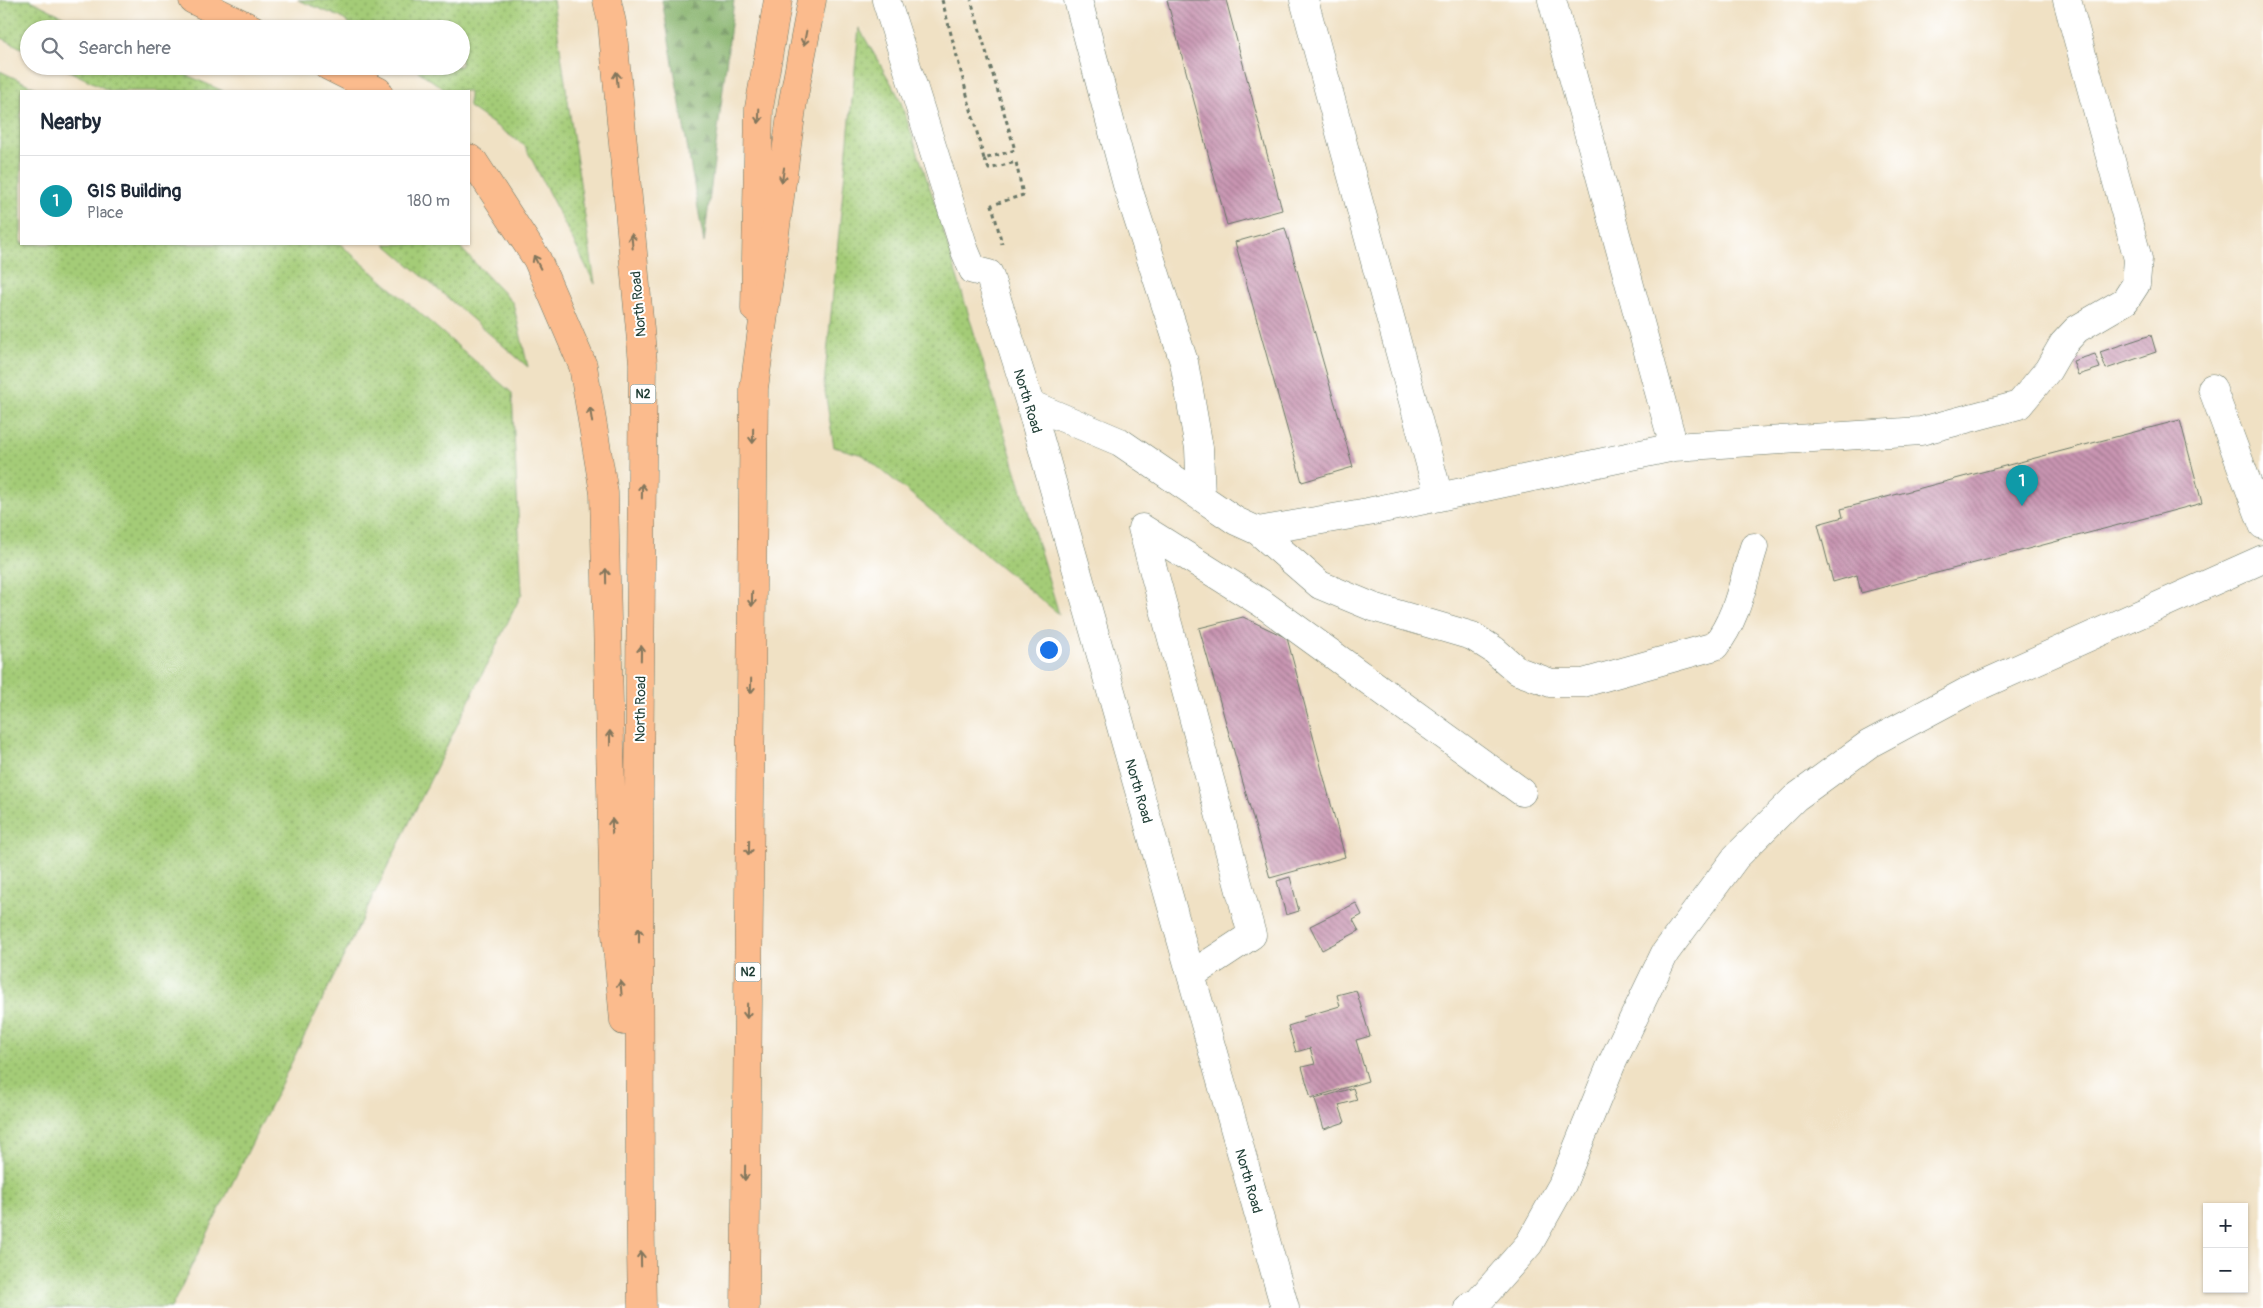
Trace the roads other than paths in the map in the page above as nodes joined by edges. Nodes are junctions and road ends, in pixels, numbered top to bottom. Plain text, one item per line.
1 (193, 0) edge
2 (607, 0) edge
3 (778, 0) edge
4 (812, 0) edge
5 (886, 0) edge
6 (905, 0) edge
7 (1078, 0) edge
8 (1304, 0) edge
9 (1552, 0) edge
10 (2067, 0) edge
11 (234, 20) edge
12 (909, 74) junction
13 (346, 75) edge
14 (376, 90) edge
15 (470, 159) edge
16 (754, 388) junction
17 (2212, 388) dead end
18 (1030, 404) junction
19 (1674, 447) junction
20 (1439, 497) junction
21 (1201, 498) junction
22 (2263, 525) edge
23 (1258, 531) junction
24 (1754, 547) dead end
25 (2263, 559) edge
26 (1522, 792) dead end
27 (1191, 975) junction
28 (640, 1194) junction
29 (642, 1308) edge
30 (745, 1308) edge
31 (1285, 1308) edge
32 (1468, 1308) edge

1 - 11 main road
28 -> 2 main road, North Road / N2
3 -> 16 main road
4 -> 16 main road
5 - 12 street
6 - 12 street
7 - 21 street
8 - 20 street
9 - 19 street
10 - 19 street
12 - 18 street, North Road
13 - 14 main road
28 -> 15 main road
16 -> 30 main road, N2
17 - 22 street
18 - 21 street
18 - 27 street, North Road
19 - 20 street
20 - 23 street
21 - 23 street
23 - 24 street
25 - 32 street
26 - 27 street
27 - 31 street, North Road
29 -> 28 main road, N2

